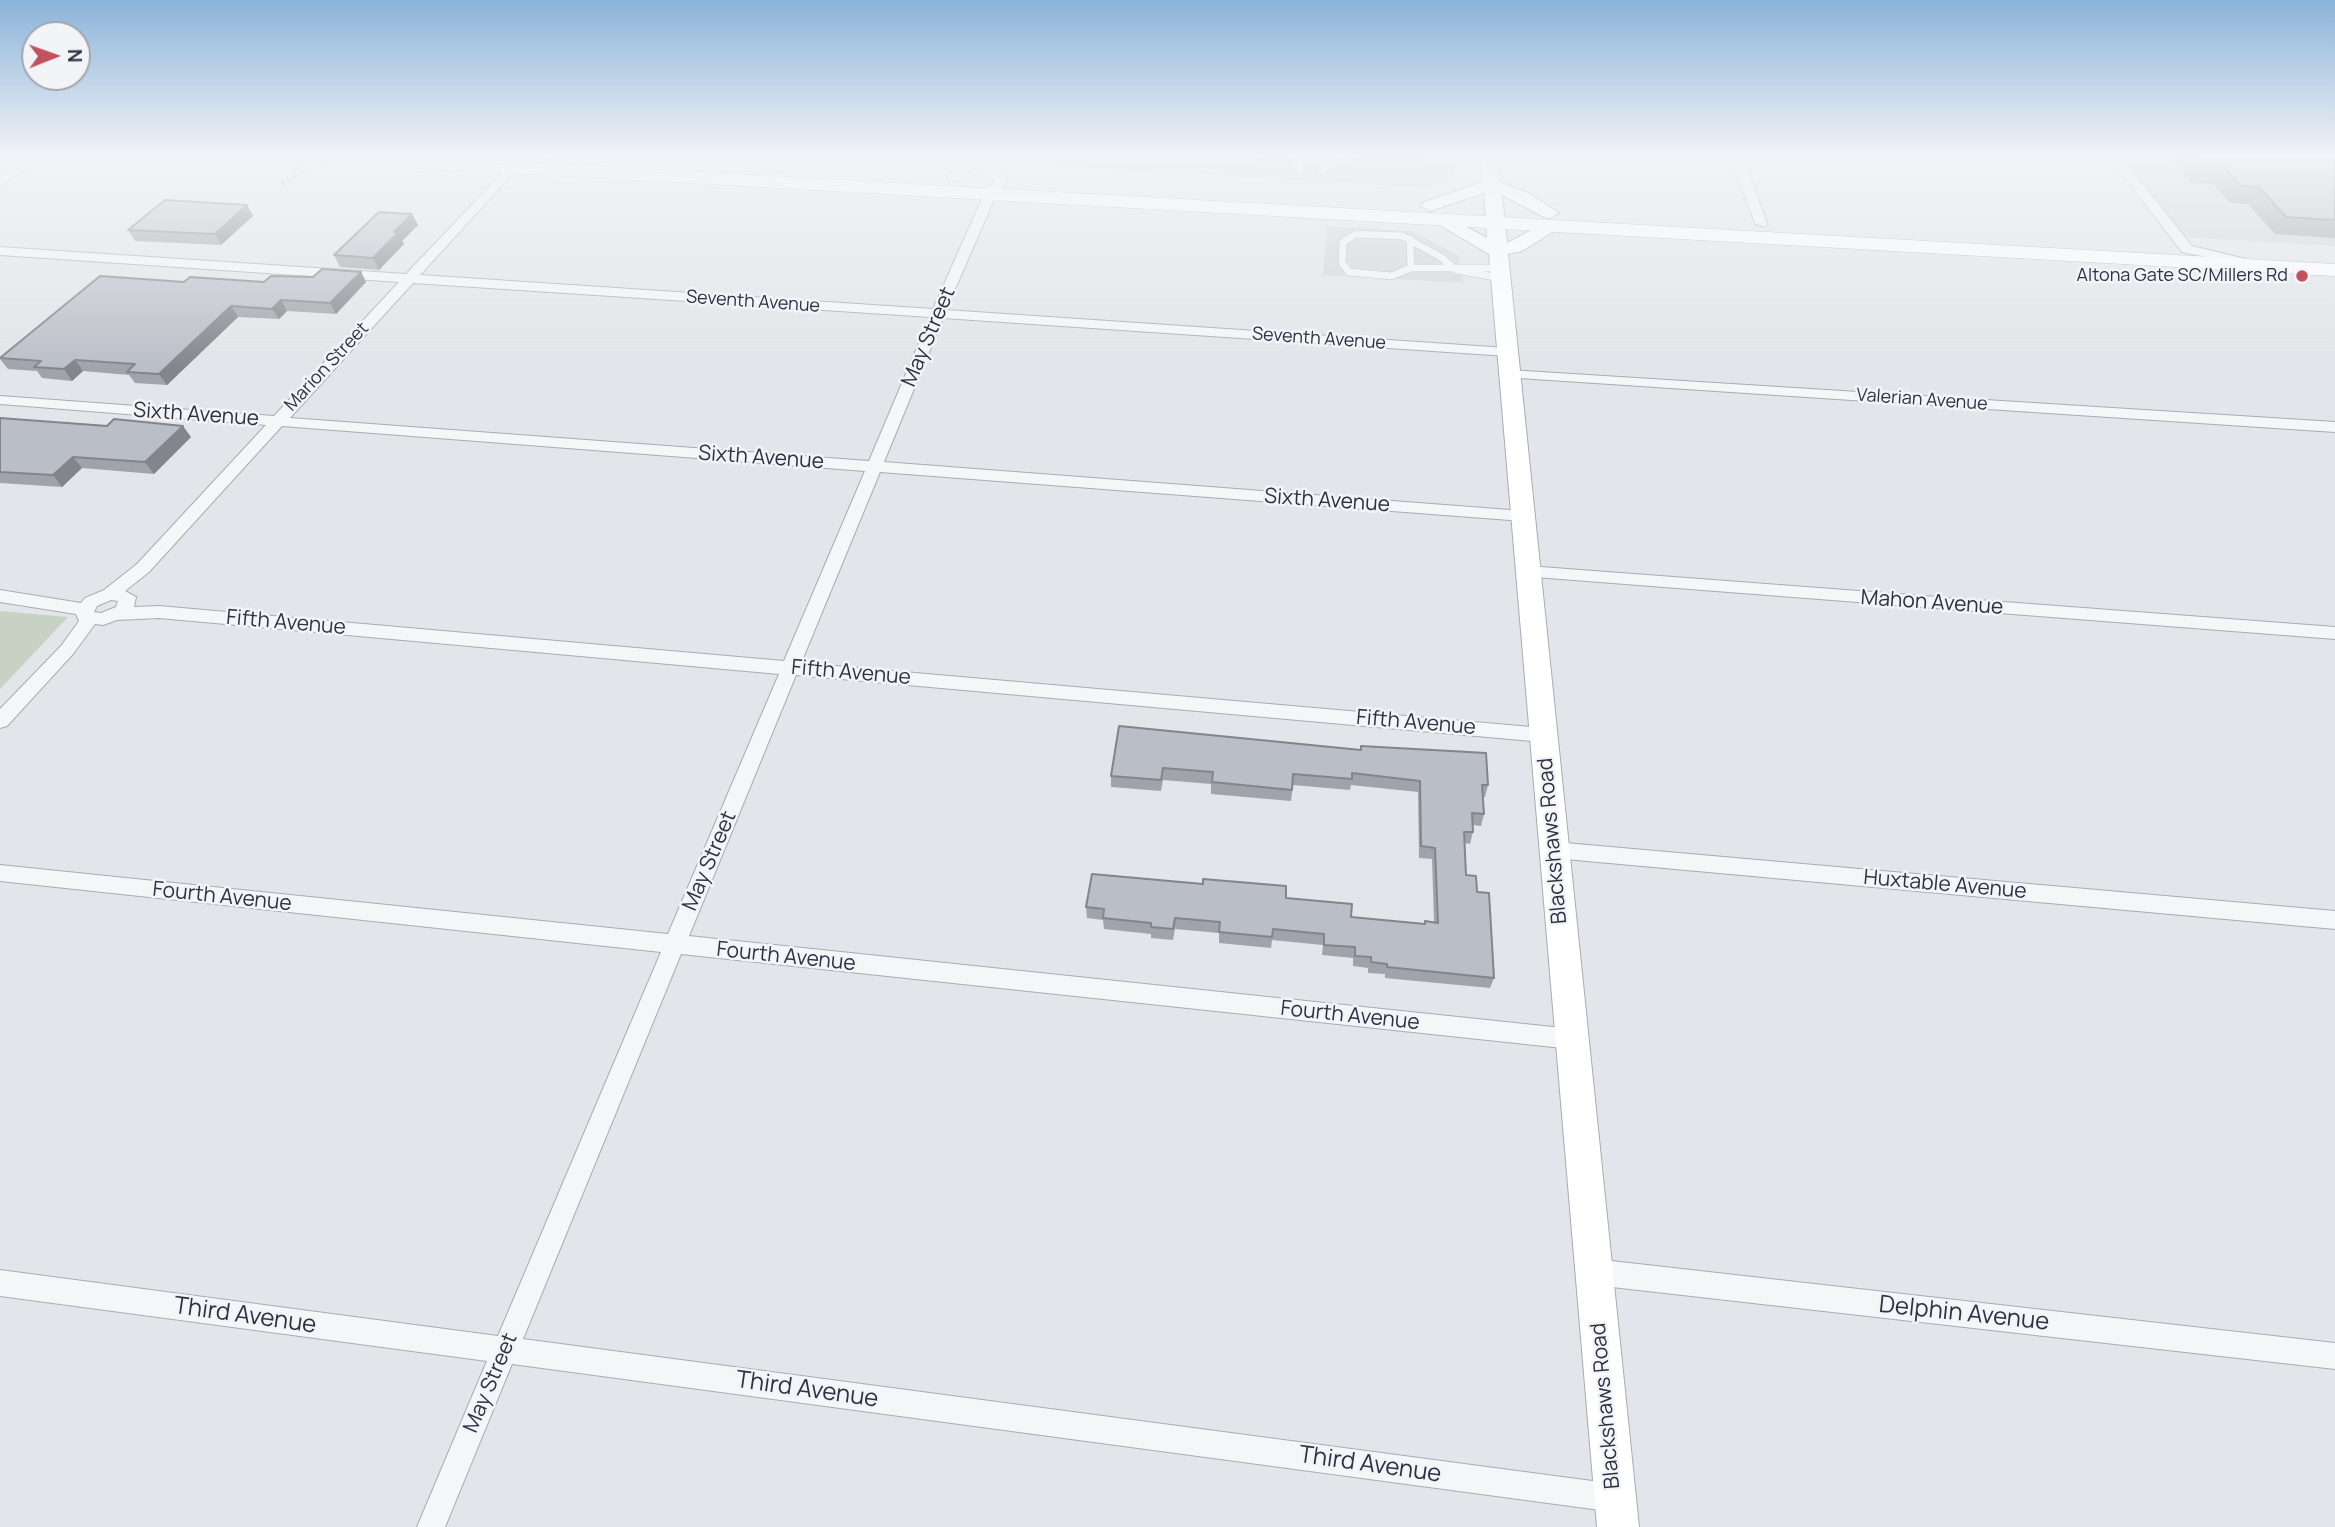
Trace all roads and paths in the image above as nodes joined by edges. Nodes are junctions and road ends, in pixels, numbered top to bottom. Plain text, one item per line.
1 (457, 227) edge
2 (974, 227) edge
3 (1361, 227) edge
4 (1371, 227) edge
5 (1452, 227) edge
6 (1495, 227) edge
7 (1542, 227) edge
8 (1666, 227) edge
9 (1819, 227) edge
10 (2171, 227) edge
11 (1410, 239) junction
12 (2187, 248) junction
13 (0, 251) edge
14 (2335, 257) edge
15 (2258, 265) junction
16 (1498, 266) junction
17 (1411, 268) junction
18 (1456, 270) junction
19 (2335, 270) edge
20 (409, 279) junction
21 (938, 314) junction
22 (1508, 363) junction
23 (0, 400) edge
24 (277, 421) junction
25 (2335, 427) edge
26 (875, 466) junction
27 (1523, 516) junction
28 (1528, 572) junction
29 (0, 596) edge
30 (107, 607) junction
31 (2335, 633) edge
32 (791, 668) junction
33 (0, 721) edge
34 (1543, 735) junction
35 (1554, 850) junction
36 (0, 873) edge
37 (2335, 920) edge
38 (675, 945) junction
39 (1572, 1039) junction
40 (1594, 1272) junction
41 (0, 1283) edge
42 (505, 1350) junction
43 (2335, 1356) edge
44 (1616, 1512) edge
45 (431, 1527) edge

1 - 20 street, Marion Street
2 - 21 street, May Street
3 - 17 lane
4 - 11 lane
5 - 16 main road
6 - 16 main road, Blackshaws Road
7 - 16 main road
8 - 15 main road
9 - 12 main road
10 - 12 street
11 - 17 lane
11 - 18 lane
12 - 14 main road
12 - 15 street
13 - 20 street, Seventh Avenue
15 - 19 main road
16 - 18 lane
16 - 22 main road, Blackshaws Road
17 - 18 lane
20 - 21 street, Seventh Avenue
20 - 24 street, Marion Street
21 - 22 street, Seventh Avenue
21 - 26 street, May Street
22 - 25 street, Valerian Avenue
22 - 27 main road, Blackshaws Road
23 - 24 street, Sixth Avenue
24 - 26 street, Sixth Avenue
24 - 30 street, Marion Street
26 - 27 street, Sixth Avenue
26 - 32 street, May Street
27 - 28 main road, Blackshaws Road
28 - 31 street, Mahon Avenue
28 - 34 main road, Blackshaws Road
29 - 30 street, Fifth Avenue
30 - 32 street, Fifth Avenue
30 - 33 street, Marion Street
32 - 34 street, Fifth Avenue
32 - 38 street, May Street
34 - 35 main road, Blackshaws Road
35 - 37 street, Huxtable Avenue
35 - 39 main road, Blackshaws Road
36 - 38 street, Fourth Avenue
38 - 39 street, Fourth Avenue
38 - 42 street, May Street
39 - 40 main road, Blackshaws Road
40 - 43 street, Delphin Avenue
40 - 44 main road, Blackshaws Road
41 - 42 street, Third Avenue
42 - 44 street, Third Avenue
42 - 45 street, May Street

